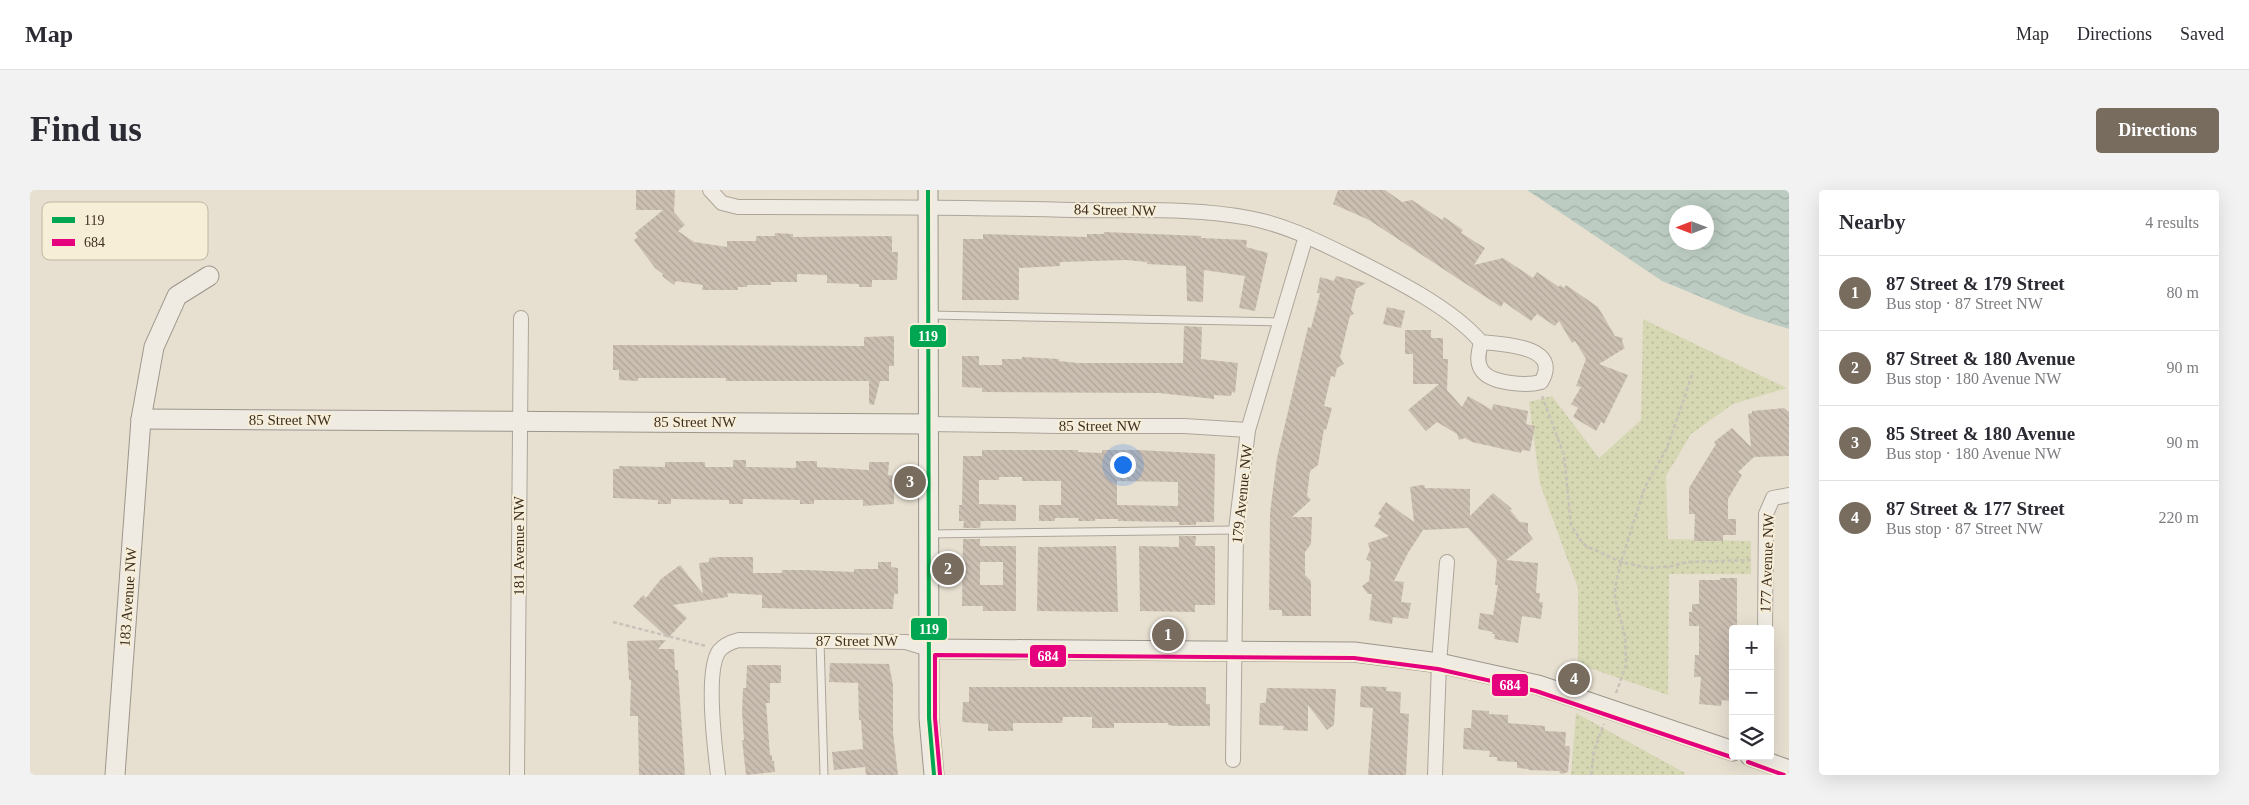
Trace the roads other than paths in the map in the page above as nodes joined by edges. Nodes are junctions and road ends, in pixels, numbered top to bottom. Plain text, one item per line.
1 (713, 195) edge
2 (928, 198) edge
3 (1306, 236) junction
4 (210, 276) dead end
5 (928, 315) junction
6 (521, 318) dead end
7 (1280, 322) junction
8 (1480, 342) junction
9 (141, 419) junction
10 (519, 421) junction
11 (928, 424) junction
12 (1248, 430) junction
13 (1789, 495) edge
14 (1236, 530) junction
15 (928, 534) junction
16 (1447, 562) dead end
17 (1765, 625) edge
18 (820, 641) junction
19 (929, 649) junction
20 (1235, 650) junction
21 (1439, 663) junction
22 (1729, 750) edge
23 (1233, 760) dead end
24 (1761, 760) edge
25 (1789, 770) edge
26 (115, 775) edge
27 (517, 775) edge
28 (718, 775) edge
29 (824, 775) edge
30 (934, 775) edge
31 (1435, 775) edge

1 - 2 street, 84 Street NW
2 - 3 street, 84 Street NW
2 - 5 street
3 - 7 street, 179 Avenue NW
3 - 8 street, 84 Street NW
4 - 9 street, 183 Avenue NW
5 - 7 lane
5 - 11 street
6 - 10 street, 181 Avenue NW
7 - 12 street, 179 Avenue NW
8 - 8 street
9 - 10 street, 85 Street NW
9 - 26 street, 183 Avenue NW
10 - 11 street, 85 Street NW
10 - 27 street, 181 Avenue NW
11 - 12 street, 85 Street NW
11 - 15 street
12 - 14 street, 179 Avenue NW
13 - 17 street, 177 Avenue NW
14 - 15 lane
14 - 20 street, 179 Avenue NW
15 - 19 street
16 - 21 street
18 - 19 street, 87 Street NW
18 - 28 street, 87 Street NW
18 - 29 lane
19 - 20 street, 87 Street NW
19 - 30 street
20 - 21 street, 87 Street NW
20 - 23 street, 179 Avenue NW
21 - 22 street, 87 Street NW
21 - 31 street
24 - 25 street

